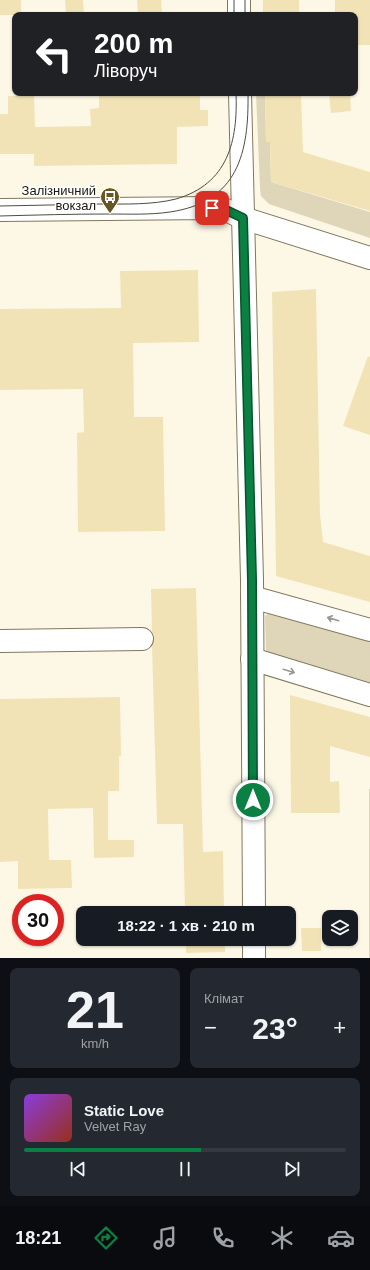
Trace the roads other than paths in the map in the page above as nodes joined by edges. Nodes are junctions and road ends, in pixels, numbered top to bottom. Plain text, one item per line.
1 (238, 0) edge
2 (239, 12) edge
3 (240, 96) edge
4 (0, 210) edge
5 (243, 218) junction
6 (370, 258) edge
7 (252, 597) junction
8 (370, 630) edge
9 (142, 639) dead end
10 (0, 641) edge
11 (252, 659) junction
12 (370, 695) edge
13 (254, 906) edge
14 (254, 946) edge
15 (254, 958) edge

1 - 2 street
3 - 5 street
4 - 5 street
5 - 6 street
5 - 7 street
8 -> 7 street
7 - 11 street
9 - 10 street
11 -> 12 street
11 - 13 street
14 - 15 street

